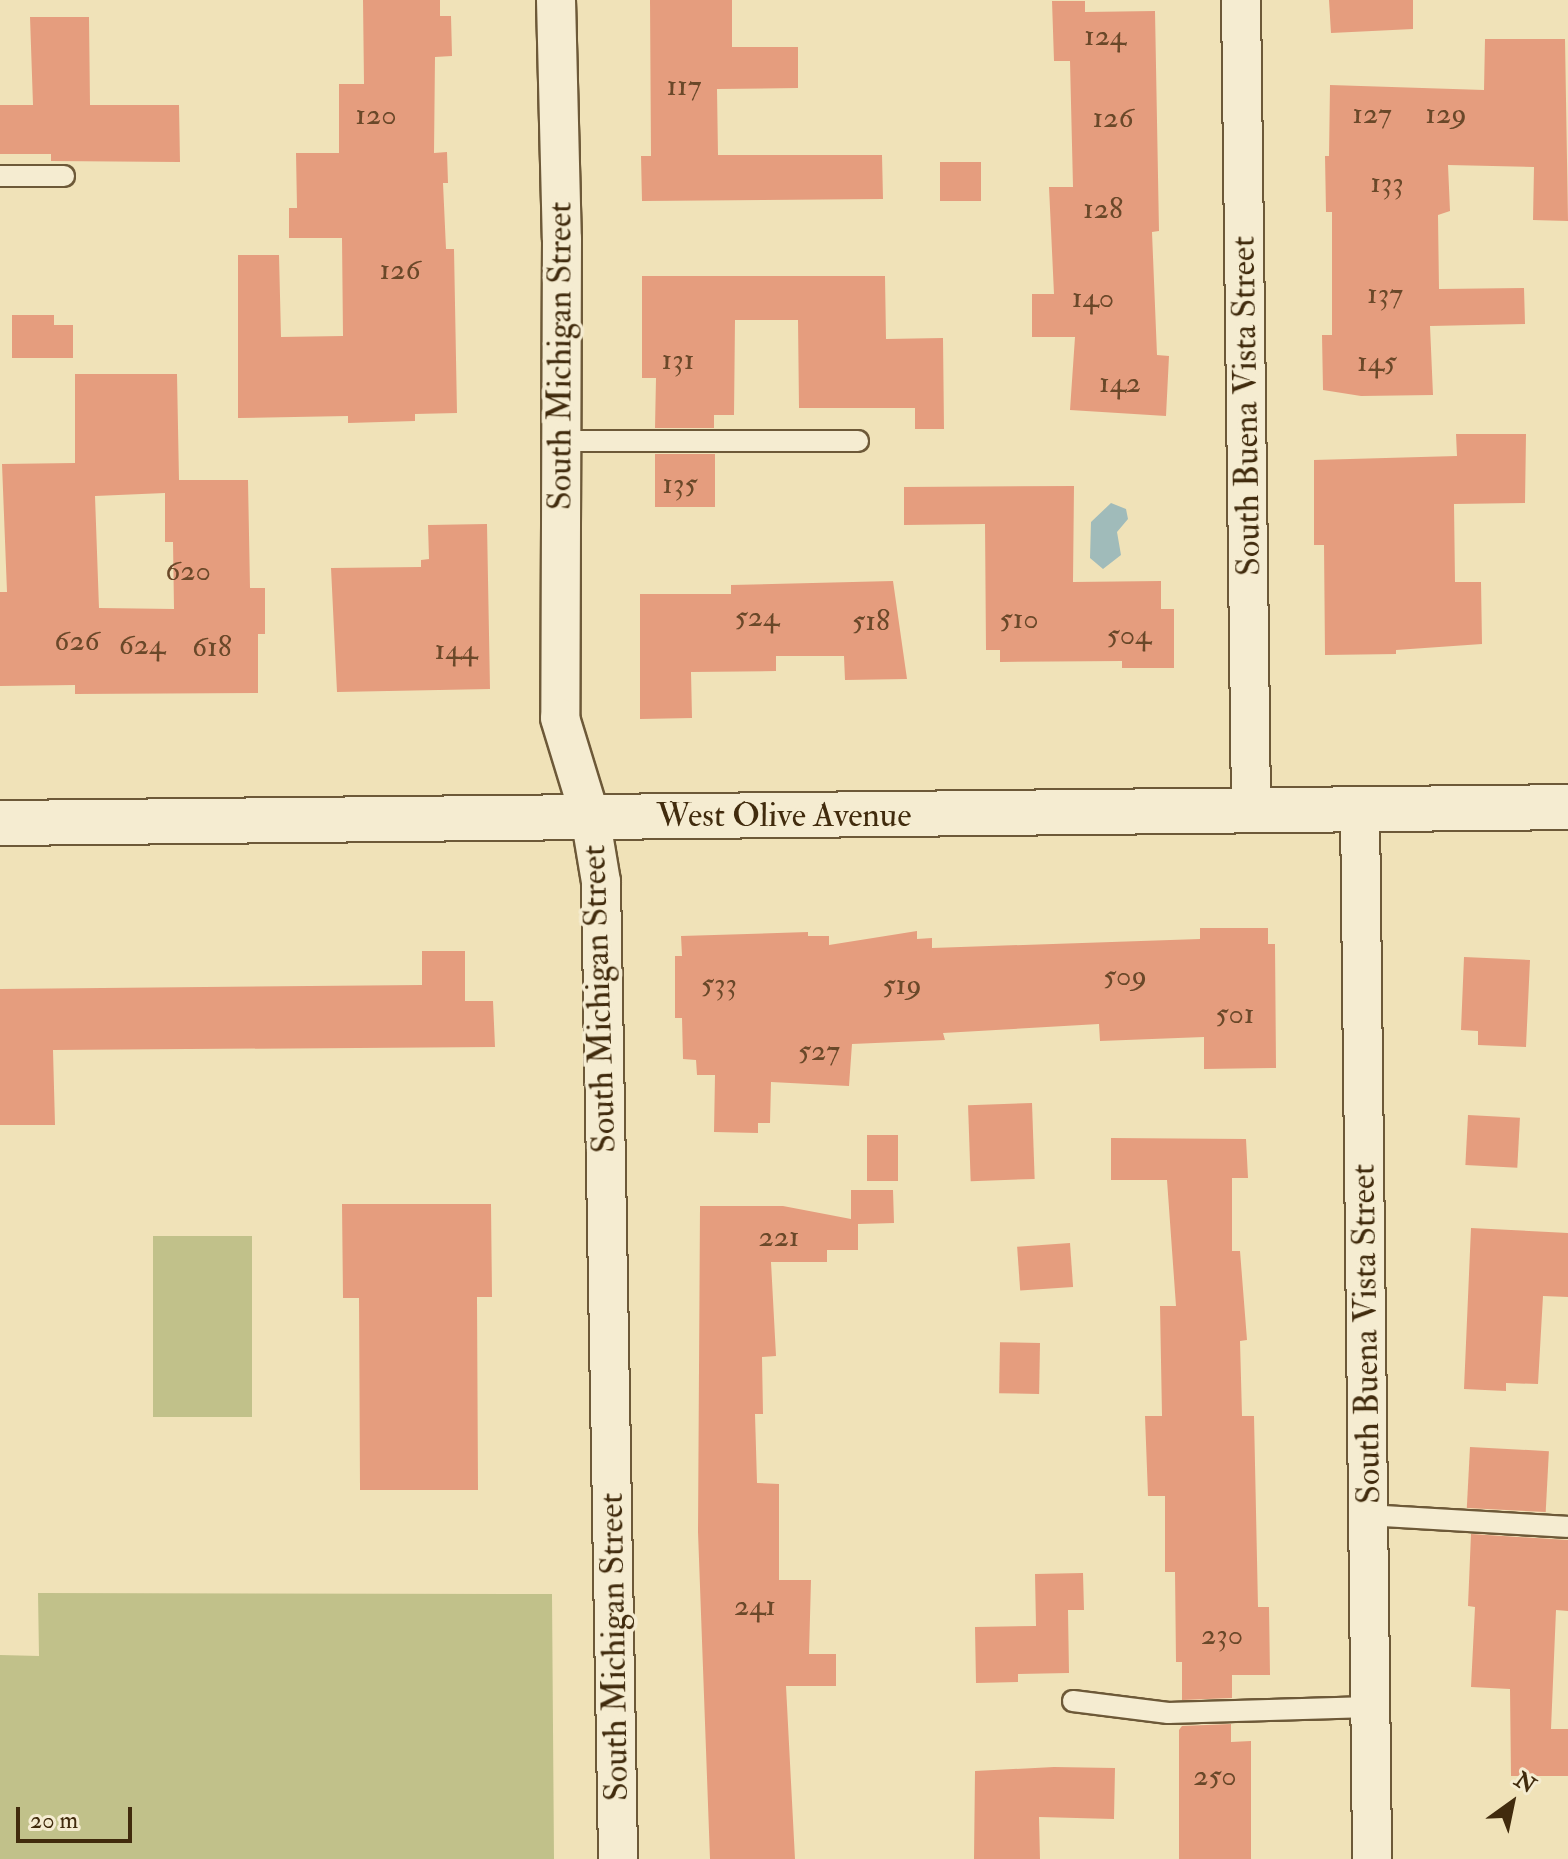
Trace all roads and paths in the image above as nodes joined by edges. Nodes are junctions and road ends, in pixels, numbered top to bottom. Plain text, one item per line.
1 (556, 0) edge
2 (1241, 0) edge
3 (0, 176) edge
4 (64, 176) dead end
5 (560, 441) junction
6 (858, 441) dead end
7 (1568, 807) edge
8 (1360, 810) junction
9 (1251, 811) junction
10 (590, 816) junction
11 (0, 823) edge
12 (1368, 1515) junction
13 (1568, 1527) edge
14 (1073, 1701) dead end
15 (1370, 1707) junction
16 (618, 1859) edge
17 (1372, 1859) edge

1 - 5 street, South Michigan Street
2 - 9 street, South Buena Vista Street
3 - 4 lane
5 - 6 lane
5 - 10 street, South Michigan Street
7 - 8 street, West Olive Avenue
8 - 9 street, West Olive Avenue
8 - 12 street, South Buena Vista Street
9 - 10 street, West Olive Avenue
10 - 11 street, West Olive Avenue
10 - 16 street, South Michigan Street
12 - 13 lane
12 - 15 street, South Buena Vista Street
14 - 15 lane
15 - 17 street, South Buena Vista Street

